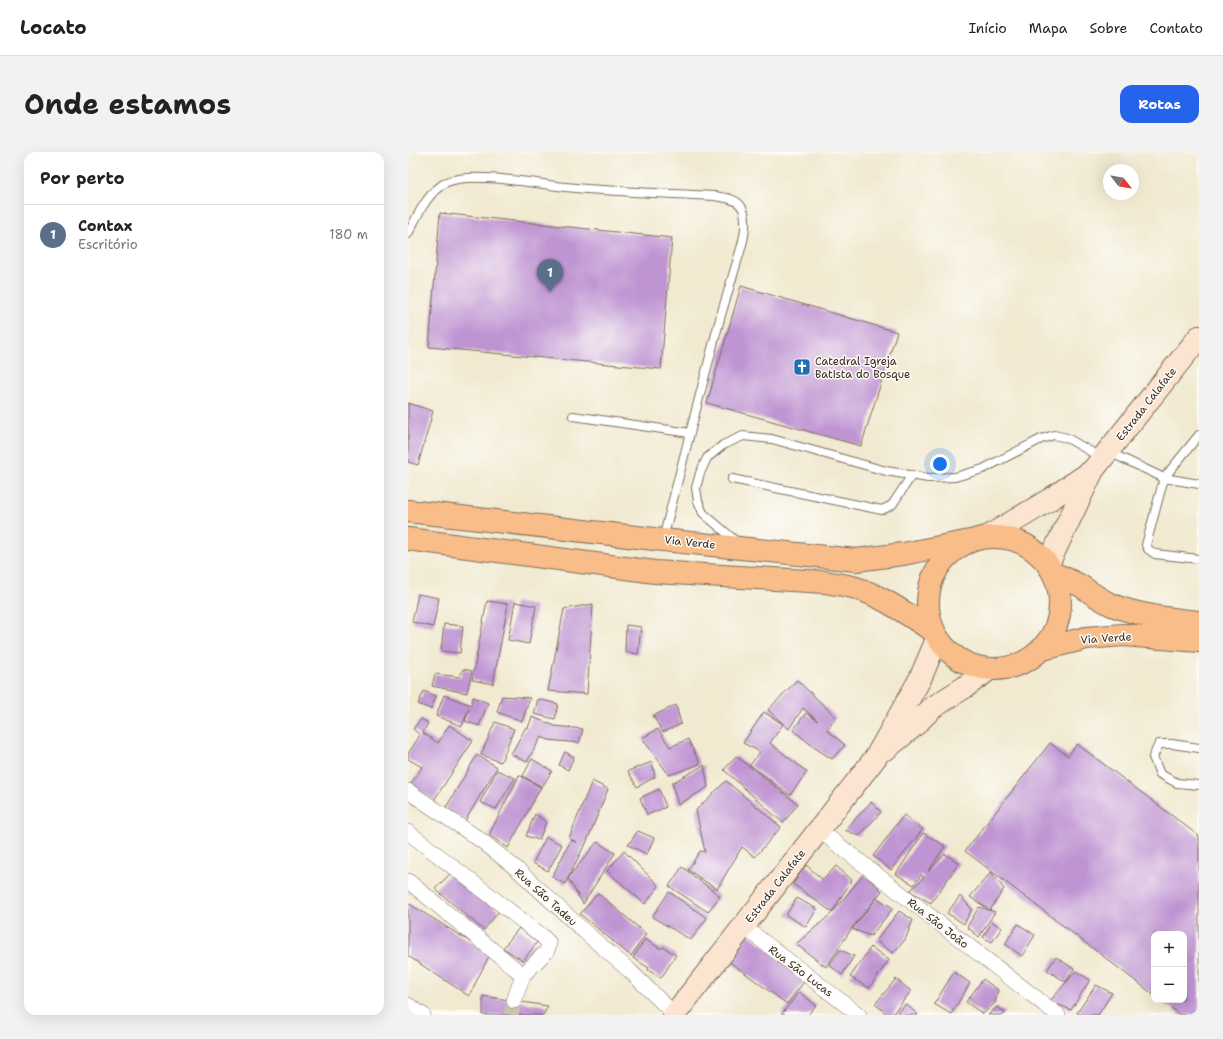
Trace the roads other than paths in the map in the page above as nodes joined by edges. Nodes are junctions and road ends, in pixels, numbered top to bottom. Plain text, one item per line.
1 (408, 234) edge
2 (1199, 337) edge
3 (573, 416) dead end
4 (690, 433) junction
5 (1199, 435) edge
6 (1101, 460) junction
7 (912, 475) junction
8 (1164, 478) junction
9 (732, 479) dead end
10 (1199, 484) edge
11 (408, 511) edge
12 (408, 539) edge
13 (980, 539) junction
14 (663, 540) junction
15 (743, 548) junction
16 (1199, 558) edge
17 (1051, 568) junction
18 (1199, 622) edge
19 (1168, 628) junction
20 (935, 635) junction
21 (1199, 641) edge
22 (1043, 649) junction
23 (988, 670) junction
24 (1199, 748) edge
25 (876, 757) junction
26 (1199, 785) edge
27 (408, 791) edge
28 (819, 830) junction
29 (408, 832) edge
30 (408, 881) edge
31 (743, 926) junction
32 (523, 975) junction
33 (514, 1001) tunnel mouth
34 (408, 1005) edge
35 (423, 1015) edge
36 (674, 1015) edge
37 (859, 1015) edge
38 (1058, 1015) edge

1 - 4 lane
2 - 6 street, Estrada Calafate
3 - 4 lane
4 - 14 lane
5 - 8 lane
6 - 7 lane
6 - 8 lane
6 - 13 street, Estrada Calafate
6 - 17 street, Estrada Calafate
7 - 9 lane
7 - 15 lane
8 - 10 lane
8 - 16 lane
11 - 14 main road, Via Verde
12 - 20 main road
13 - 15 main road, Via Verde
13 - 17 main road
13 - 20 main road
14 - 15 main road, Via Verde
17 - 19 main road
17 - 22 main road
18 - 19 main road
19 - 21 main road
19 - 22 main road, Via Verde
20 - 23 main road
20 - 25 street, Estrada Calafate
22 - 23 main road
23 - 25 street, Estrada Calafate
24 - 26 lane
25 - 28 street, Estrada Calafate
27 - 36 street, Rua São Tadeu
28 - 31 street, Estrada Calafate
28 - 38 street, Rua São João
29 - 32 street
30 - 32 street
31 - 36 street, Estrada Calafate
31 - 37 street, Rua São Lucas
32 - 33 street
34 - 35 street

